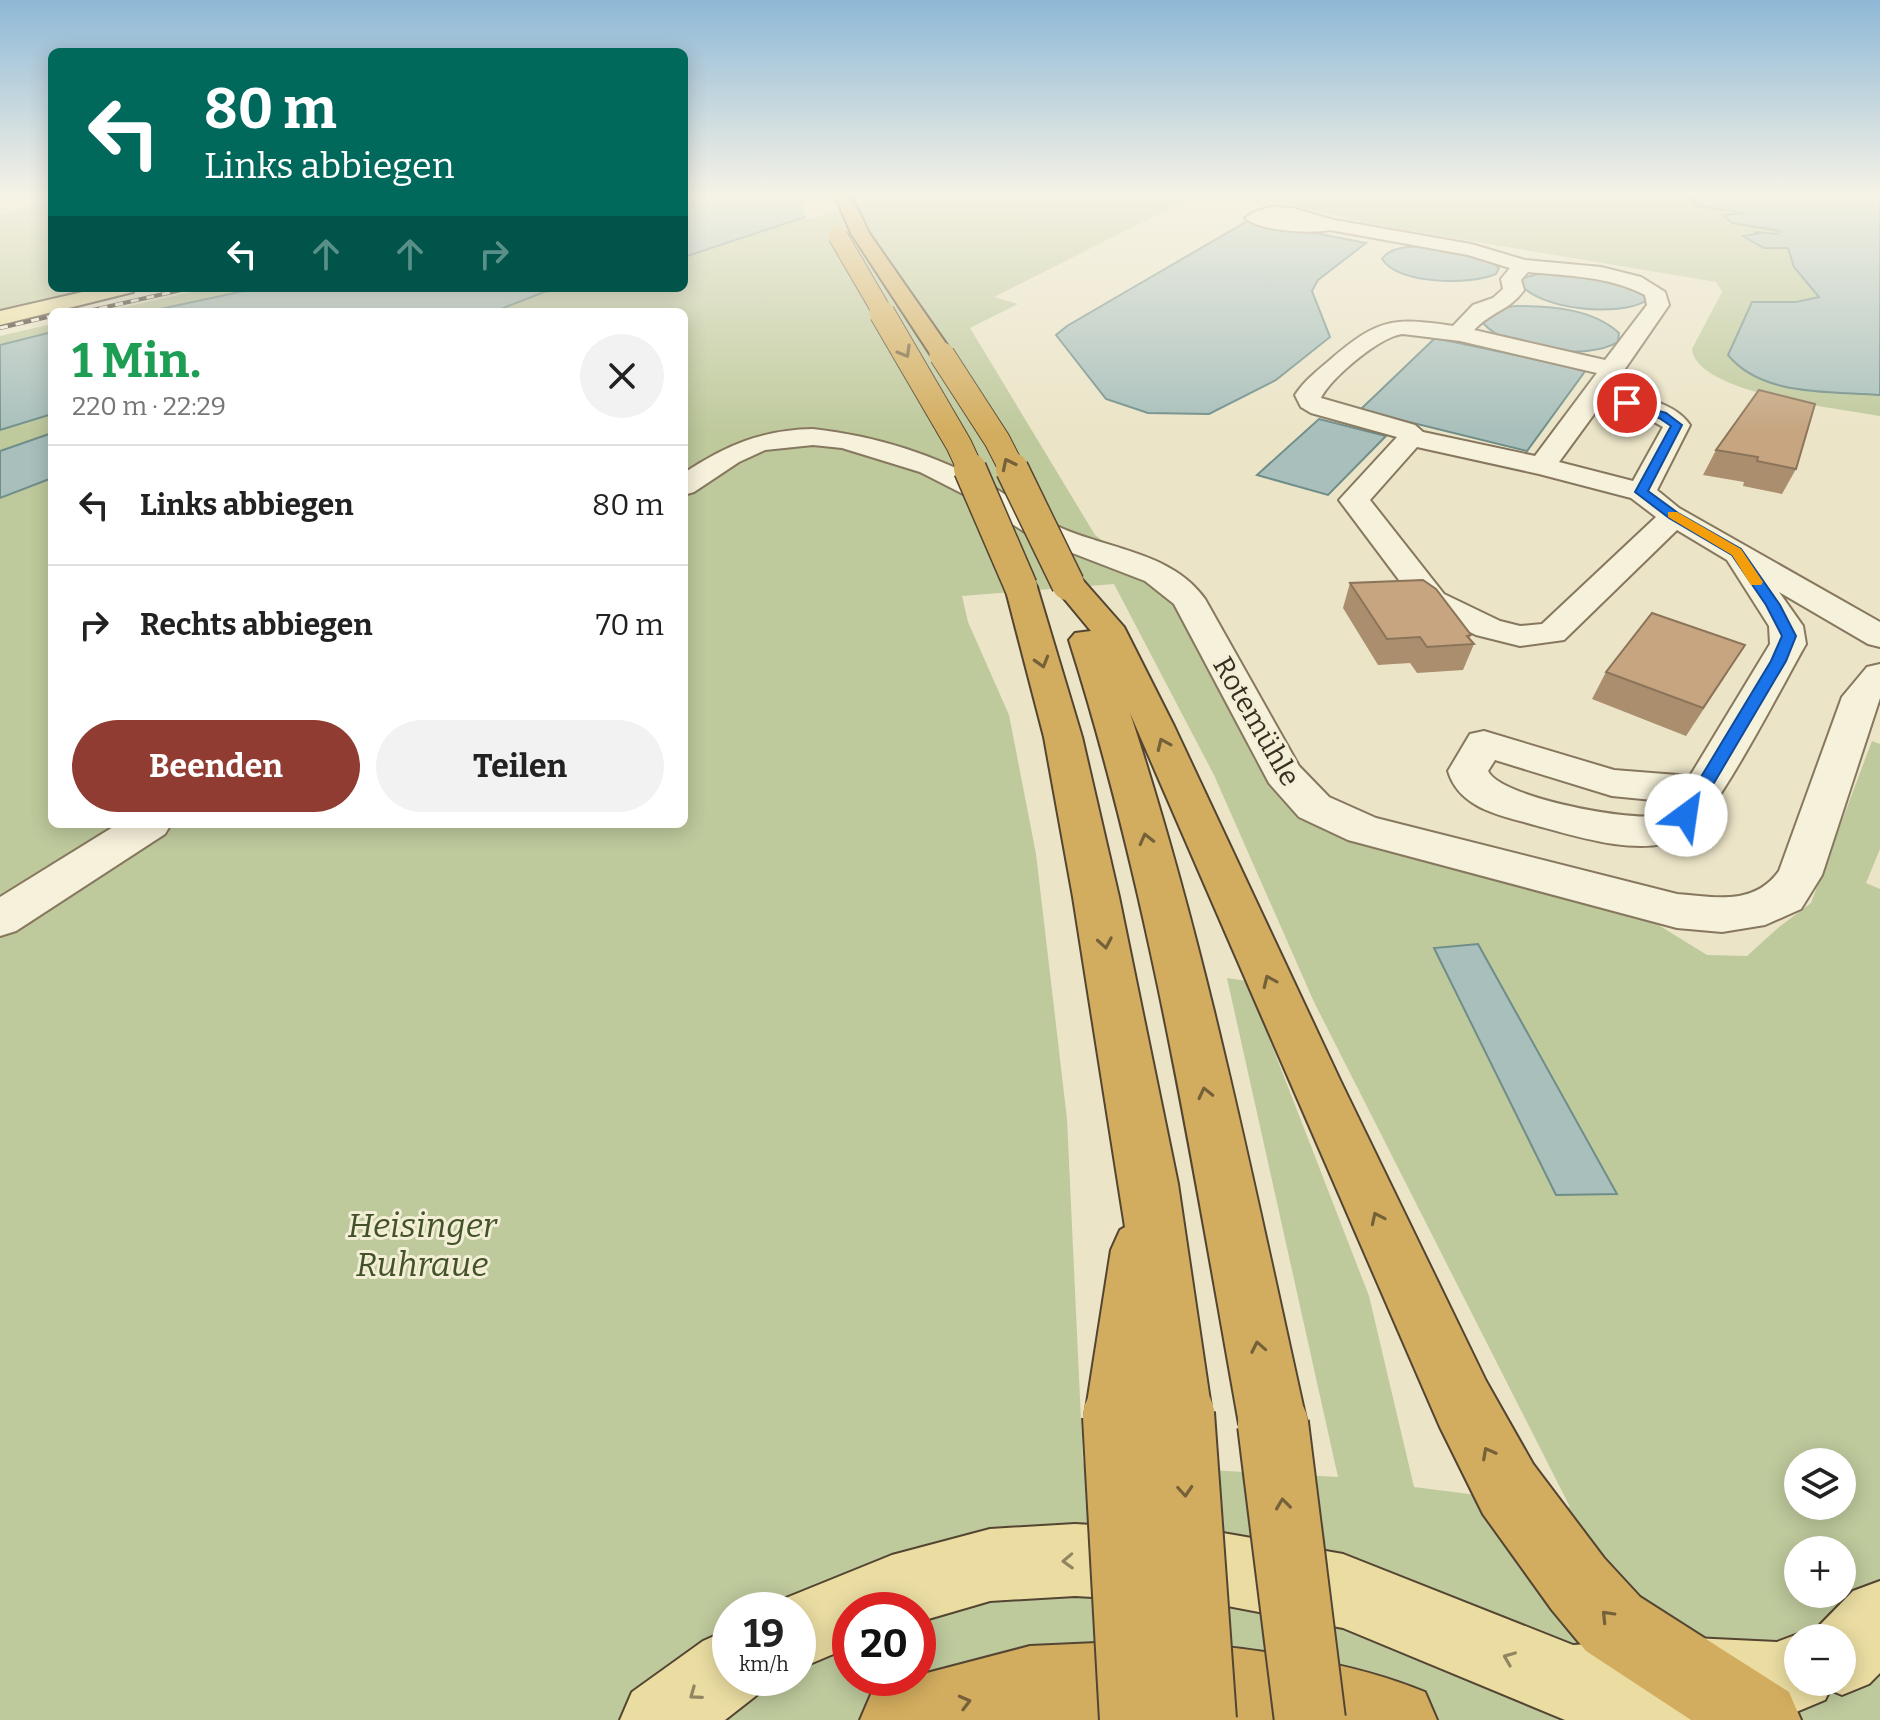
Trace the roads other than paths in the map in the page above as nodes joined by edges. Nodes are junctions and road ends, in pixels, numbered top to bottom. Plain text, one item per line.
1 (860, 273) edge
2 (887, 273) edge
3 (1516, 273) edge
4 (1602, 273) edge
5 (109, 292) edge
6 (0, 318) edge
7 (1457, 335) junction
8 (1611, 369) junction
9 (1593, 398) junction
10 (1411, 438) junction
11 (1542, 466) junction
12 (688, 484) edge
13 (1641, 492) junction
14 (1674, 516) junction
15 (1737, 552) junction
16 (1044, 585) junction
17 (1880, 637) edge
18 (1880, 675) edge
19 (1700, 791) junction
20 (144, 828) edge
21 (0, 919) edge
22 (1149, 1415) junction
23 (1880, 1618) edge
24 (816, 1624) edge
25 (1856, 1643) edge
26 (1784, 1678) edge
27 (712, 1681) edge
28 (1679, 1698) edge
29 (660, 1720) edge
30 (900, 1720) edge
31 (1135, 1720) edge
32 (1201, 1720) edge
33 (1310, 1720) edge
34 (1397, 1720) edge
35 (1761, 1720) edge

1 -> 16 highway, bridge
16 -> 2 highway, bridge
3 - 7 lane
4 - 8 lane
5 - 6 main road
7 - 8 lane
7 - 10 lane
8 - 9 lane
9 - 11 lane
9 - 13 lane
10 - 11 lane
10 - 14 lane
11 - 13 lane
12 - 18 lane, Rotemühle
13 - 14 lane
14 - 15 lane
15 - 17 lane
15 - 19 lane
16 -> 22 highway
28 -> 16 highway
33 -> 16 highway, bridge
19 - 19 lane
20 - 21 lane
22 - 31 highway, bridge
22 -> 32 highway, bridge
23 - 25 main road
28 -> 24 main road
26 - 28 main road
27 -> 29 main road
28 - 35 highway
30 -> 34 highway

